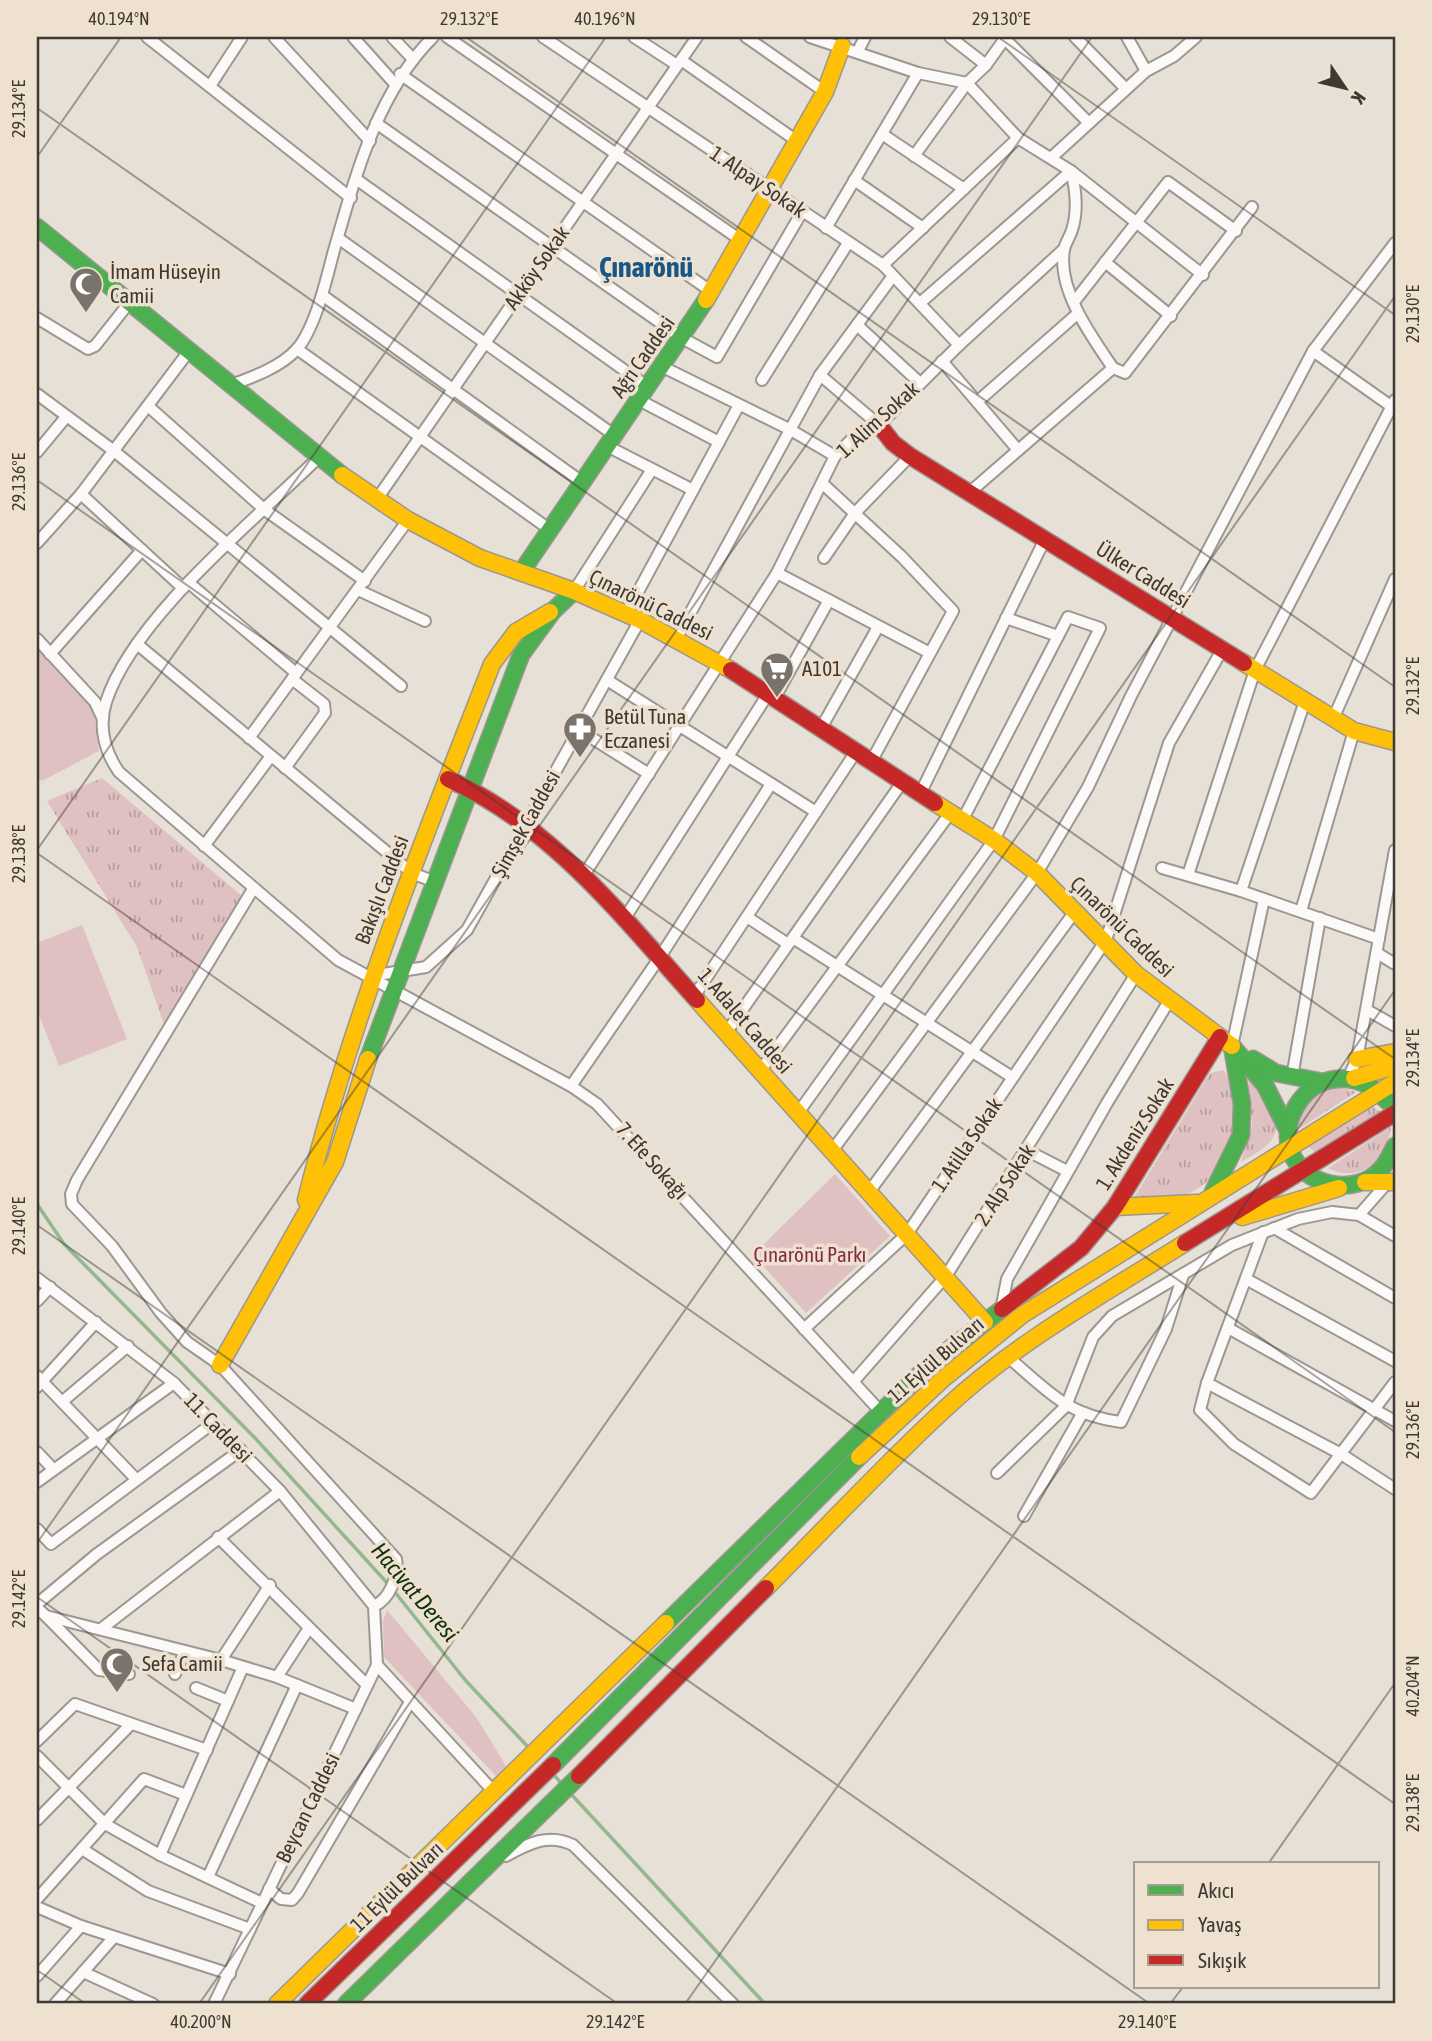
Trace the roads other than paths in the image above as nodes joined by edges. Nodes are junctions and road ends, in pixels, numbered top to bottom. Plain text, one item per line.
1 (147, 37) edge
2 (242, 37) edge
3 (274, 37) edge
4 (353, 37) edge
5 (392, 37) edge
6 (433, 37) edge
7 (447, 37) edge
8 (542, 37) edge
9 (634, 37) edge
10 (697, 37) edge
11 (746, 37) edge
12 (810, 37) edge
13 (864, 37) edge
14 (950, 37) edge
15 (1075, 37) edge
16 (1127, 37) edge
17 (1196, 37) edge
18 (1005, 38) edge
19 (842, 46) junction
20 (858, 51) junction
21 (412, 58) junction
22 (679, 62) junction
23 (986, 65) junction
24 (1146, 71) junction
25 (918, 73) junction
26 (397, 79) junction
27 (967, 83) junction
28 (210, 86) junction
29 (1126, 89) junction
30 (825, 92) junction
31 (647, 109) junction
32 (376, 123) junction
33 (1089, 123) junction
34 (882, 134) junction
35 (1018, 138) junction
36 (370, 141) junction
37 (797, 141) junction
38 (616, 154) junction
39 (914, 156) junction
40 (1052, 157) junction
41 (1071, 171) junction
42 (356, 179) junction
43 (854, 180) junction
44 (769, 188) junction
45 (964, 189) junction
46 (351, 198) junction
47 (583, 202) junction
48 (1252, 207) dead end
49 (802, 212) junction
50 (1136, 224) junction
51 (37, 228) edge
52 (826, 228) junction
53 (923, 228) junction
54 (1236, 231) junction
55 (338, 238) junction
56 (742, 241) junction
57 (848, 243) junction
58 (1395, 243) edge
59 (551, 247) junction
60 (1063, 250) junction
61 (1105, 262) junction
62 (883, 265) junction
63 (1203, 275) junction
64 (893, 276) junction
65 (712, 292) junction
66 (322, 295) junction
67 (518, 295) junction
68 (1074, 302) junction
69 (129, 303) junction
70 (920, 303) junction
71 (1076, 315) junction
72 (1171, 316) junction
73 (37, 318) edge
74 (857, 325) junction
75 (682, 338) junction
76 (485, 343) junction
77 (959, 345) junction
78 (297, 349) junction
79 (189, 351) junction
80 (1313, 351) junction
81 (942, 361) junction
82 (663, 367) junction
83 (1113, 368) junction
84 (820, 375) junction
85 (762, 380) dead end
86 (920, 383) junction
87 (231, 385) junction
88 (453, 389) junction
89 (37, 394) edge
90 (643, 394) junction
91 (977, 402) junction
92 (738, 405) junction
93 (1394, 405) edge
94 (148, 406) junction
95 (66, 417) junction
96 (878, 425) junction
97 (789, 429) junction
98 (420, 437) junction
99 (610, 441) junction
100 (719, 442) junction
101 (1018, 450) junction
102 (114, 451) junction
103 (37, 452) edge
104 (910, 456) junction
105 (835, 457) junction
106 (318, 458) junction
107 (651, 471) junction
108 (582, 482) junction
109 (823, 484) junction
110 (693, 490) junction
111 (970, 492) junction
112 (81, 494) junction
113 (377, 499) junction
114 (265, 510) junction
115 (855, 513) junction
116 (408, 520) junction
117 (549, 529) junction
118 (1045, 539) junction
119 (37, 543) edge
120 (229, 544) junction
121 (142, 550) junction
122 (824, 558) dead end
123 (522, 571) junction
124 (777, 573) junction
125 (1395, 579) edge
126 (186, 585) junction
127 (361, 586) junction
128 (574, 591) junction
129 (829, 600) junction
130 (552, 611) junction
131 (633, 617) junction
132 (1006, 618) junction
133 (1174, 619) junction
134 (425, 621) dead end
135 (878, 627) junction
136 (330, 628) junction
137 (1058, 636) junction
138 (37, 639) edge
139 (676, 639) junction
140 (137, 644) junction
141 (1222, 650) junction
142 (930, 653) junction
143 (50, 654) junction
144 (721, 663) junction
145 (1255, 670) junction
146 (294, 676) junction
147 (607, 680) junction
148 (401, 686) dead end
149 (771, 697) junction
150 (1305, 701) junction
151 (103, 719) junction
152 (1333, 719) junction
153 (680, 726) junction
154 (579, 730) junction
155 (820, 730) junction
156 (1354, 731) junction
157 (249, 738) junction
158 (1395, 742) edge
159 (855, 753) junction
160 (271, 756) junction
161 (728, 757) junction
162 (871, 762) junction
163 (285, 768) junction
164 (649, 774) junction
165 (448, 779) junction
166 (903, 781) junction
167 (771, 784) junction
168 (471, 788) junction
169 (921, 792) junction
170 (816, 812) junction
171 (957, 816) junction
172 (527, 821) junction
173 (994, 840) junction
174 (204, 846) junction
175 (1395, 850) edge
176 (1162, 868) dead end
177 (412, 873) junction
178 (1037, 873) junction
179 (584, 874) junction
180 (1188, 875) junction
181 (435, 882) junction
182 (253, 889) junction
183 (1241, 891) junction
184 (1391, 898) edge
185 (1264, 899) junction
186 (1076, 910) junction
187 (1301, 911) junction
188 (747, 917) junction
189 (625, 918) junction
190 (1320, 918) junction
191 (1379, 939) junction
192 (1106, 940) junction
193 (790, 941) junction
194 (1377, 953) junction
195 (660, 957) junction
196 (1395, 964) edge
197 (838, 966) junction
198 (402, 969) junction
199 (1136, 974) junction
200 (371, 976) junction
201 (393, 992) junction
202 (695, 995) junction
203 (883, 995) junction
204 (1169, 1001) junction
205 (1367, 1010) junction
206 (927, 1023) junction
207 (1395, 1026) edge
208 (726, 1033) junction
209 (1226, 1042) junction
210 (972, 1052) junction
211 (1395, 1052) edge
212 (1357, 1059) junction
213 (1395, 1066) edge
214 (760, 1071) junction
215 (1012, 1077) junction
216 (1292, 1077) junction
217 (1351, 1078) junction
218 (1324, 1082) junction
219 (1395, 1082) edge
220 (571, 1086) junction
221 (1380, 1092) junction
222 (798, 1113) junction
223 (1395, 1116) edge
224 (1289, 1139) junction
225 (1395, 1146) edge
226 (832, 1151) junction
227 (1028, 1151) junction
228 (1067, 1171) junction
229 (1304, 1172) junction
230 (1365, 1182) junction
231 (1392, 1182) edge
232 (1342, 1187) junction
233 (869, 1192) junction
234 (1207, 1199) junction
235 (1115, 1207) junction
236 (1359, 1214) junction
237 (303, 1215) junction
238 (1208, 1227) junction
239 (1268, 1230) junction
240 (907, 1234) junction
241 (1395, 1236) edge
242 (1183, 1275) junction
243 (946, 1276) junction
244 (37, 1278) edge
245 (1246, 1279) junction
246 (50, 1287) junction
247 (1395, 1298) edge
248 (37, 1301) edge
249 (1002, 1310) junction
250 (96, 1322) junction
251 (985, 1322) junction
252 (1228, 1328) junction
253 (804, 1329) junction
254 (128, 1346) junction
255 (1008, 1357) junction
256 (1395, 1361) edge
257 (220, 1365) junction
258 (39, 1381) edge
259 (854, 1381) junction
260 (174, 1382) junction
261 (1395, 1382) edge
262 (1207, 1383) junction
263 (63, 1401) junction
264 (1066, 1406) junction
265 (1374, 1409) junction
266 (880, 1411) junction
267 (1082, 1414) junction
268 (1395, 1421) edge
269 (213, 1423) junction
270 (99, 1438) junction
271 (241, 1450) junction
272 (37, 1452) edge
273 (1341, 1454) junction
274 (53, 1469) junction
275 (997, 1473) dead end
276 (136, 1479) junction
277 (37, 1482) edge
278 (1395, 1489) edge
279 (280, 1491) junction
280 (1024, 1516) dead end
281 (37, 1529) edge
282 (218, 1537) junction
283 (270, 1585) junction
284 (378, 1604) junction
285 (37, 1606) edge
286 (46, 1616) junction
287 (309, 1628) junction
288 (101, 1629) junction
289 (185, 1651) junction
290 (221, 1660) junction
291 (377, 1665) junction
292 (243, 1667) junction
293 (129, 1674) dead end
294 (175, 1674) dead end
295 (277, 1677) junction
296 (366, 1684) junction
297 (297, 1685) junction
298 (196, 1688) dead end
299 (228, 1701) junction
300 (410, 1702) junction
301 (356, 1709) junction
302 (131, 1724) junction
303 (37, 1741) edge
304 (206, 1750) junction
305 (37, 1756) edge
306 (69, 1787) junction
307 (499, 1789) junction
308 (187, 1795) junction
309 (37, 1820) edge
310 (105, 1824) junction
311 (82, 1849) junction
312 (160, 1855) junction
313 (490, 1865) junction
314 (208, 1877) junction
315 (268, 1889) junction
316 (37, 1899) edge
317 (262, 1903) junction
318 (37, 1907) edge
319 (81, 1926) junction
320 (250, 1930) junction
321 (114, 1937) junction
322 (83, 1972) junction
323 (230, 1974) junction
324 (37, 1976) edge
325 (55, 2004) edge
326 (153, 2004) edge
327 (214, 2004) edge
328 (277, 2004) edge
329 (307, 2004) edge
330 (346, 2004) edge
331 (733, 2004) edge

1 - 28 street
2 - 28 street
3 - 36 street
4 - 26 street
5 - 21 street
6 - 21 street
7 - 38 street
8 - 31 street, 1. Alpay Sokak
9 - 22 street
10 - 22 street, Akköy Sokak
11 - 30 street
12 - 19 street
13 - 20 street
14 - 23 street
15 - 29 street
16 - 24 street
17 - 24 street
18 - 23 street
18 - 33 street
19 - 20 street
19 - 30 main road, Ağrı Caddesi
20 - 25 street
21 - 26 street
22 - 31 street, Akköy Sokak
22 - 37 street
23 - 27 street
24 - 29 street
25 - 27 street
25 - 34 street
26 - 32 street
26 - 47 street
27 - 35 street
27 - 39 street
28 - 46 street
29 - 33 street
30 - 37 main road, Ağrı Caddesi
31 - 38 street, Akköy Sokak
31 - 44 street, 1. Alpay Sokak
32 - 36 street
32 - 59 street
33 - 40 street
34 - 39 street
34 - 43 street
35 - 40 street
35 - 45 street
36 - 42 street
37 - 44 main road, Ağrı Caddesi
38 - 47 street, Akköy Sokak
38 - 56 street
39 - 45 street
40 - 41 street
41 - 50 street
41 - 60 street
41 - 70 street
42 - 46 street
42 - 67 street
43 - 52 street
43 - 53 street
44 - 49 street, 1. Alpay Sokak
44 - 56 main road, Ağrı Caddesi
45 - 53 street
46 - 55 street
47 - 59 street, Akköy Sokak
47 - 65 street
48 - 54 street
49 - 52 street, 1. Alpay Sokak
49 - 75 street
50 - 54 street
50 - 61 street
50 - 63 street
51 - 69 main road, Çınarönü Caddesi
52 - 57 street, 1. Alpay Sokak
53 - 62 street
54 - 63 street
55 - 66 street
55 - 76 street
56 - 65 main road, Ağrı Caddesi
57 - 62 street, 1. Alpay Sokak
57 - 85 street
58 - 80 street
59 - 67 street, Akköy Sokak
59 - 75 street
60 - 68 street
60 - 77 street, 1. Alim Sokak
61 - 68 street
61 - 72 street
62 - 64 street, 1. Alpay Sokak
63 - 72 street
64 - 70 street, 1. Alpay Sokak
64 - 74 street
65 - 75 main road, Ağrı Caddesi
66 - 78 street
66 - 88 street
67 - 76 street, Akköy Sokak
67 - 90 street
68 - 71 street
69 - 73 street
69 - 79 main road, Çınarönü Caddesi
70 - 77 street, 1. Alpay Sokak
71 - 83 street
71 - 91 street
72 - 83 street
74 - 84 street
74 - 86 street
75 - 82 main road, Ağrı Caddesi
76 - 88 street, Akköy Sokak
76 - 99 street
77 - 81 street, 1. Alim Sokak
78 - 87 street
78 - 98 street
79 - 87 main road, Çınarönü Caddesi
79 - 94 street
80 - 93 street
80 - 133 street
81 - 86 street, 1. Alim Sokak
81 - 91 street
82 - 90 main road, Ağrı Caddesi
82 - 92 street
83 - 101 street
84 - 96 street
84 - 97 street
86 - 96 street, 1. Alim Sokak
87 - 106 main road, Çınarönü Caddesi
88 - 98 street, Akköy Sokak
88 - 108 street
89 - 95 street
90 - 99 main road, Ağrı Caddesi
90 - 100 street
91 - 101 street
92 - 97 street
92 - 100 street, Şimşek Caddesi
93 - 145 street
94 - 102 street
94 - 114 street
95 - 102 street
95 - 103 street
96 - 104 main road, Ülker Caddesi
96 - 105 street, 1. Alim Sokak
97 - 105 street
97 - 139 street
98 - 113 street, Akköy Sokak
98 - 117 street
99 - 107 street
99 - 108 main road, Ağrı Caddesi
100 - 110 street, Şimşek Caddesi
101 - 111 street
102 - 112 street
102 - 120 street
104 - 111 main road, Ülker Caddesi
104 - 115 street
105 - 109 street, 1. Alim Sokak
106 - 113 main road, Çınarönü Caddesi
106 - 114 street
107 - 110 street
107 - 128 street
108 - 117 main road, Ağrı Caddesi
109 - 115 street
109 - 124 street, 1. Alim Sokak
110 - 131 street, Şimşek Caddesi
111 - 118 main road, Ülker Caddesi
112 - 119 street
112 - 121 street
113 - 116 main road, Çınarönü Caddesi
114 - 120 street
114 - 127 street
115 - 122 street
115 - 142 street
116 - 123 main road, Çınarönü Caddesi
116 - 127 street
117 - 123 main road, Ağrı Caddesi
118 - 132 street
118 - 133 main road, Ülker Caddesi
120 - 126 street
120 - 136 street
121 - 126 street
121 - 143 street
123 - 128 main road, Çınarönü Caddesi
124 - 129 street
124 - 144 street, 1. Alim Sokak
125 - 152 street
126 - 140 street
126 - 146 street
127 - 134 street
127 - 136 street
128 - 130 main road, Bakışlı Caddesi
128 - 131 main road, Çınarönü Caddesi
129 - 135 street
129 - 149 street
130 - 165 main road, Bakışlı Caddesi
130 - 168 main road, Bakışlı Caddesi
131 - 139 main road, Çınarönü Caddesi
131 - 147 street, Şimşek Caddesi
132 - 137 street
132 - 169 street
133 - 141 main road, Ülker Caddesi
133 - 178 street
135 - 142 street
135 - 155 street
136 - 146 street
136 - 148 street
137 - 171 street
137 - 173 street
138 - 143 street
139 - 144 main road, Çınarönü Caddesi
140 - 151 street
140 - 157 street
141 - 145 main road, Ülker Caddesi
141 - 192 street, 1. Atilla Sokak
142 - 162 street
143 - 151 street
144 - 149 main road, Çınarönü Caddesi
144 - 153 street, 1. Alim Sokak
145 - 150 main road, Ülker Caddesi
145 - 180 street
146 - 157 street
146 - 163 street
147 - 153 street
147 - 154 street, Şimşek Caddesi
149 - 155 main road, Çınarönü Caddesi
149 - 161 street
150 - 152 main road, Ülker Caddesi
150 - 183 street
151 - 174 street, 7. Efe Sokağı
152 - 156 main road, Ülker Caddesi
153 - 161 street
153 - 164 street, 1. Alim Sokak
154 - 164 street
154 - 172 street, Şimşek Caddesi
155 - 159 main road, Çınarönü Caddesi
156 - 158 main road, Ülker Caddesi
156 - 187 street
157 - 160 street
159 - 162 main road, Çınarönü Caddesi
159 - 170 street
160 - 163 street
160 - 174 street
161 - 167 street
161 - 189 street
162 - 166 main road, Çınarönü Caddesi
163 - 177 street
164 - 179 street, 1. Alim Sokak
165 - 168 main road, 1. Adalet Caddesi
165 - 177 main road, Bakışlı Caddesi
166 - 169 main road, Çınarönü Caddesi
166 - 193 street
167 - 170 street
167 - 195 street
168 - 172 main road, 1. Adalet Caddesi
168 - 181 main road, Bakışlı Caddesi
169 - 171 main road, Çınarönü Caddesi
170 - 188 street
171 - 173 main road, Çınarönü Caddesi
171 - 197 street
172 - 179 main road, 1. Adalet Caddesi
172 - 198 street, Şimşek Caddesi
173 - 178 main road, Çınarönü Caddesi
173 - 203 street
174 - 182 street, 7. Efe Sokağı
175 - 184 street
176 - 180 street
177 - 181 street
177 - 200 main road, Bakışlı Caddesi
178 - 186 main road, Çınarönü Caddesi
178 - 206 street
179 - 189 main road, 1. Adalet Caddesi
180 - 183 street
181 - 198 main road, Bakışlı Caddesi
182 - 200 street, 7. Efe Sokağı
182 - 257 street
183 - 185 street
184 - 191 street
185 - 187 street
185 - 209 street
186 - 192 main road, Çınarönü Caddesi
186 - 210 street
187 - 190 street
188 - 193 street
188 - 202 street
189 - 195 main road, 1. Adalet Caddesi
190 - 191 street
190 - 216 street
191 - 194 street
192 - 199 main road, Çınarönü Caddesi
192 - 215 street, 1. Atilla Sokak
193 - 197 street
193 - 208 street
194 - 196 street
194 - 205 street
195 - 202 main road, 1. Adalet Caddesi
195 - 220 street
197 - 203 street
197 - 214 street
198 - 200 street, Şimşek Caddesi
198 - 201 main road, Bakışlı Caddesi
199 - 204 main road, Çınarönü Caddesi
199 - 227 street, 2. Alp Sokak
200 - 201 street, 7. Efe Sokağı
200 - 237 main road, Bakışlı Caddesi
201 - 220 street, 7. Efe Sokağı
201 - 237 main road, Bakışlı Caddesi
202 - 208 main road, 1. Adalet Caddesi
203 - 206 street
203 - 222 street
204 - 209 main road, Çınarönü Caddesi
204 - 228 street
205 - 207 street
205 - 212 street
206 - 210 street
206 - 226 street
208 - 214 main road, 1. Adalet Caddesi
209 - 216 main road
209 - 224 main road
209 - 234 main road
209 - 235 main road, 1. Akdeniz Sokak
210 - 215 street
210 - 233 street
211 - 212 main road
212 - 217 street
213 - 217 main road
214 - 222 main road, 1. Adalet Caddesi
215 - 240 street, 1. Atilla Sokak
216 - 218 main road
217 - 218 main road
217 - 221 main road
218 - 224 main road
219 - 221 main road, 11 Eylül Bulvarı
220 - 253 street, 7. Efe Sokağı
221 - 223 main road
221 - 224 main road, 11 Eylül Bulvarı
222 - 226 main road, 1. Adalet Caddesi
223 - 229 main road, 11 Eylül Bulvarı
224 - 229 main road
224 - 234 main road, 11 Eylül Bulvarı
225 - 230 main road
226 - 233 main road, 1. Adalet Caddesi
227 - 228 street
227 - 243 street, 2. Alp Sokak
228 - 249 street
229 - 232 main road
229 - 238 main road, 11 Eylül Bulvarı
230 - 231 main road
230 - 232 main road
231 - 236 street
232 - 238 main road
233 - 240 main road, 1. Adalet Caddesi
234 - 235 main road
234 - 329 main road, 11 Eylül Bulvarı
235 - 249 main road, 1. Akdeniz Sokak
236 - 239 street
236 - 241 street
237 - 257 main road, Bakışlı Caddesi
238 - 255 main road, 11 Eylül Bulvarı
239 - 242 street
239 - 245 street
239 - 247 street
240 - 243 main road, 1. Adalet Caddesi
240 - 253 street, 1. Atilla Sokak
242 - 264 street
242 - 267 street
243 - 251 main road, 1. Adalet Caddesi
243 - 259 street, 2. Alp Sokak
244 - 246 street, 11. Caddesi
245 - 252 street
245 - 256 street
246 - 248 street
246 - 250 street, 11. Caddesi
249 - 251 main road, 1. Akdeniz Sokak
250 - 254 street, 11. Caddesi
250 - 258 street
251 - 266 main road, 1. Akdeniz Sokak
252 - 262 street
252 - 265 street
253 - 259 street, 7. Efe Sokağı
254 - 260 street, 11. Caddesi
254 - 263 street
255 - 264 street
255 - 313 main road, 11 Eylül Bulvarı
257 - 284 street
258 - 263 street
259 - 266 street, 7. Efe Sokağı
260 - 269 street, 11. Caddesi
260 - 270 street
261 - 265 street
262 - 273 street
262 - 273 street
263 - 270 street
264 - 267 street
264 - 275 street
265 - 268 street
265 - 273 street
266 - 307 main road, 1. Akdeniz Sokak
267 - 280 street
269 - 271 street, 11. Caddesi
269 - 276 street
270 - 274 street
270 - 276 street
271 - 279 street, 11. Caddesi
271 - 285 street
272 - 274 street
273 - 278 street
274 - 277 street
276 - 281 street
279 - 282 street
279 - 284 street, 11. Caddesi
282 - 283 street
282 - 288 street
283 - 287 street
283 - 290 street
284 - 291 street
285 - 286 street
286 - 288 street
286 - 293 street
287 - 295 street
287 - 296 street
288 - 289 street
289 - 290 street
289 - 294 street
290 - 292 street
291 - 296 street, Beycan Caddesi
291 - 300 street
292 - 295 street
292 - 299 street
295 - 297 street
296 - 301 street, Beycan Caddesi
297 - 301 street
297 - 314 street
298 - 299 street
299 - 304 street
300 - 307 street
300 - 315 street
301 - 315 street, Beycan Caddesi
302 - 303 street
302 - 304 street
302 - 306 street
304 - 308 street
305 - 306 street
306 - 309 street
306 - 310 street
307 - 328 main road, 1. Akdeniz Sokak
308 - 310 street
308 - 312 street
310 - 311 street
310 - 312 street
311 - 316 street
311 - 320 street
312 - 314 street
313 - 330 main road
313 - 331 street
314 - 317 street
315 - 317 street, Beycan Caddesi
317 - 320 street, Beycan Caddesi
318 - 319 street
319 - 321 street
319 - 324 street
320 - 323 street, Beycan Caddesi
321 - 322 street
321 - 323 street
322 - 325 street
322 - 326 street
323 - 327 street, Beycan Caddesi

